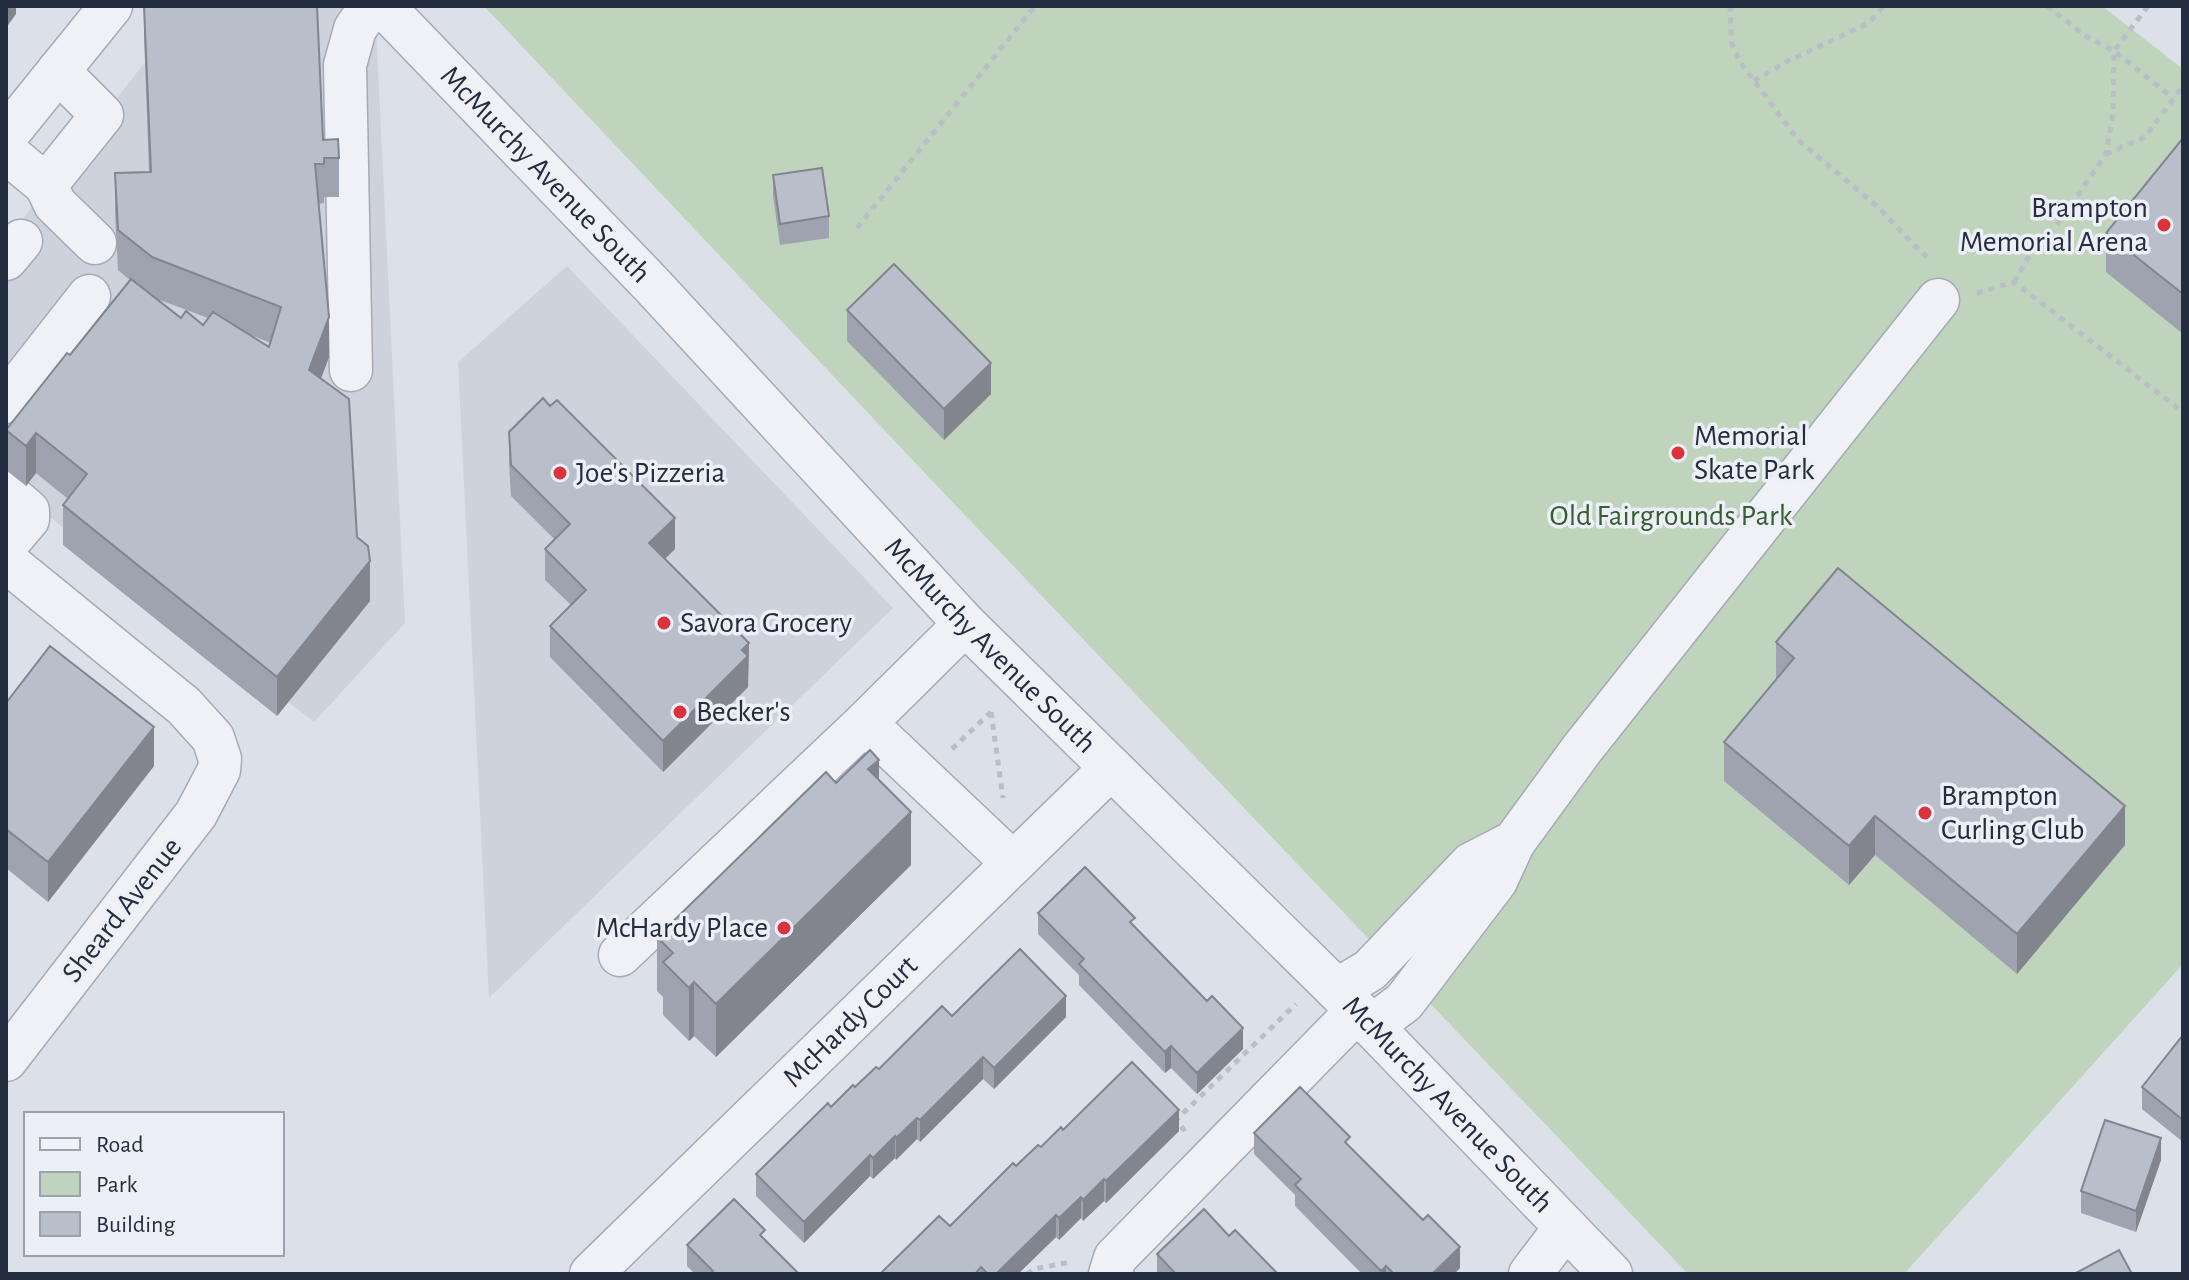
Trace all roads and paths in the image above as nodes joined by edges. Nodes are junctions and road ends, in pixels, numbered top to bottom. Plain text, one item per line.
1 (111, 6) edge
2 (371, 6) edge
3 (383, 6) edge
4 (1035, 6) edge
5 (1732, 6) edge
6 (1883, 6) edge
7 (2047, 6) edge
8 (2148, 6) edge
9 (2114, 51) junction
10 (58, 71) junction
11 (1754, 81) junction
12 (2183, 86) edge
13 (2173, 98) junction
14 (6, 136) edge
15 (6, 152) edge
16 (2106, 154) junction
17 (46, 185) junction
18 (857, 228) dead end
19 (95, 243) dead end
20 (2014, 282) junction
21 (1950, 287) junction
22 (89, 296) dead end
23 (351, 370) dead end
24 (6, 402) edge
25 (2183, 412) edge
26 (6, 492) edge
27 (6, 545) edge
28 (6, 561) edge
29 (965, 624) junction
30 (997, 705) dead end
31 (991, 712) junction
32 (865, 723) junction
33 (1111, 768) junction
34 (922, 777) junction
35 (1004, 803) dead end
36 (1013, 863) junction
37 (620, 955) dead end
38 (1355, 1009) junction
39 (6, 1060) edge
40 (1565, 1228) junction
41 (591, 1274) edge
42 (1110, 1274) edge
43 (1530, 1274) edge
44 (1611, 1274) edge

1 - 10 street
2 - 23 street
3 - 29 street, McMurchy Avenue South
4 - 18 path
5 - 11 path
6 - 11 path
7 - 9 path
8 - 9 path
9 - 13 path
9 - 16 path
10 - 14 street
10 - 17 street
11 - 21 path
12 - 13 path
13 - 16 path
15 - 17 street
16 - 20 path
17 - 19 street
20 - 21 path
20 - 25 path
21 - 38 street
22 - 24 street
26 - 27 street
28 - 39 street, Sheard Avenue
29 - 32 street
29 - 33 street, McMurchy Avenue South
30 - 31 path
31 - 34 path
31 - 35 path
32 - 34 street
32 - 37 street
33 - 36 street, McHardy Court
33 - 38 street, McMurchy Avenue South
34 - 36 street
36 - 41 street, McHardy Court
38 - 40 street, McMurchy Avenue South
38 - 42 street
40 - 43 street
40 - 44 street, McMurchy Avenue South

